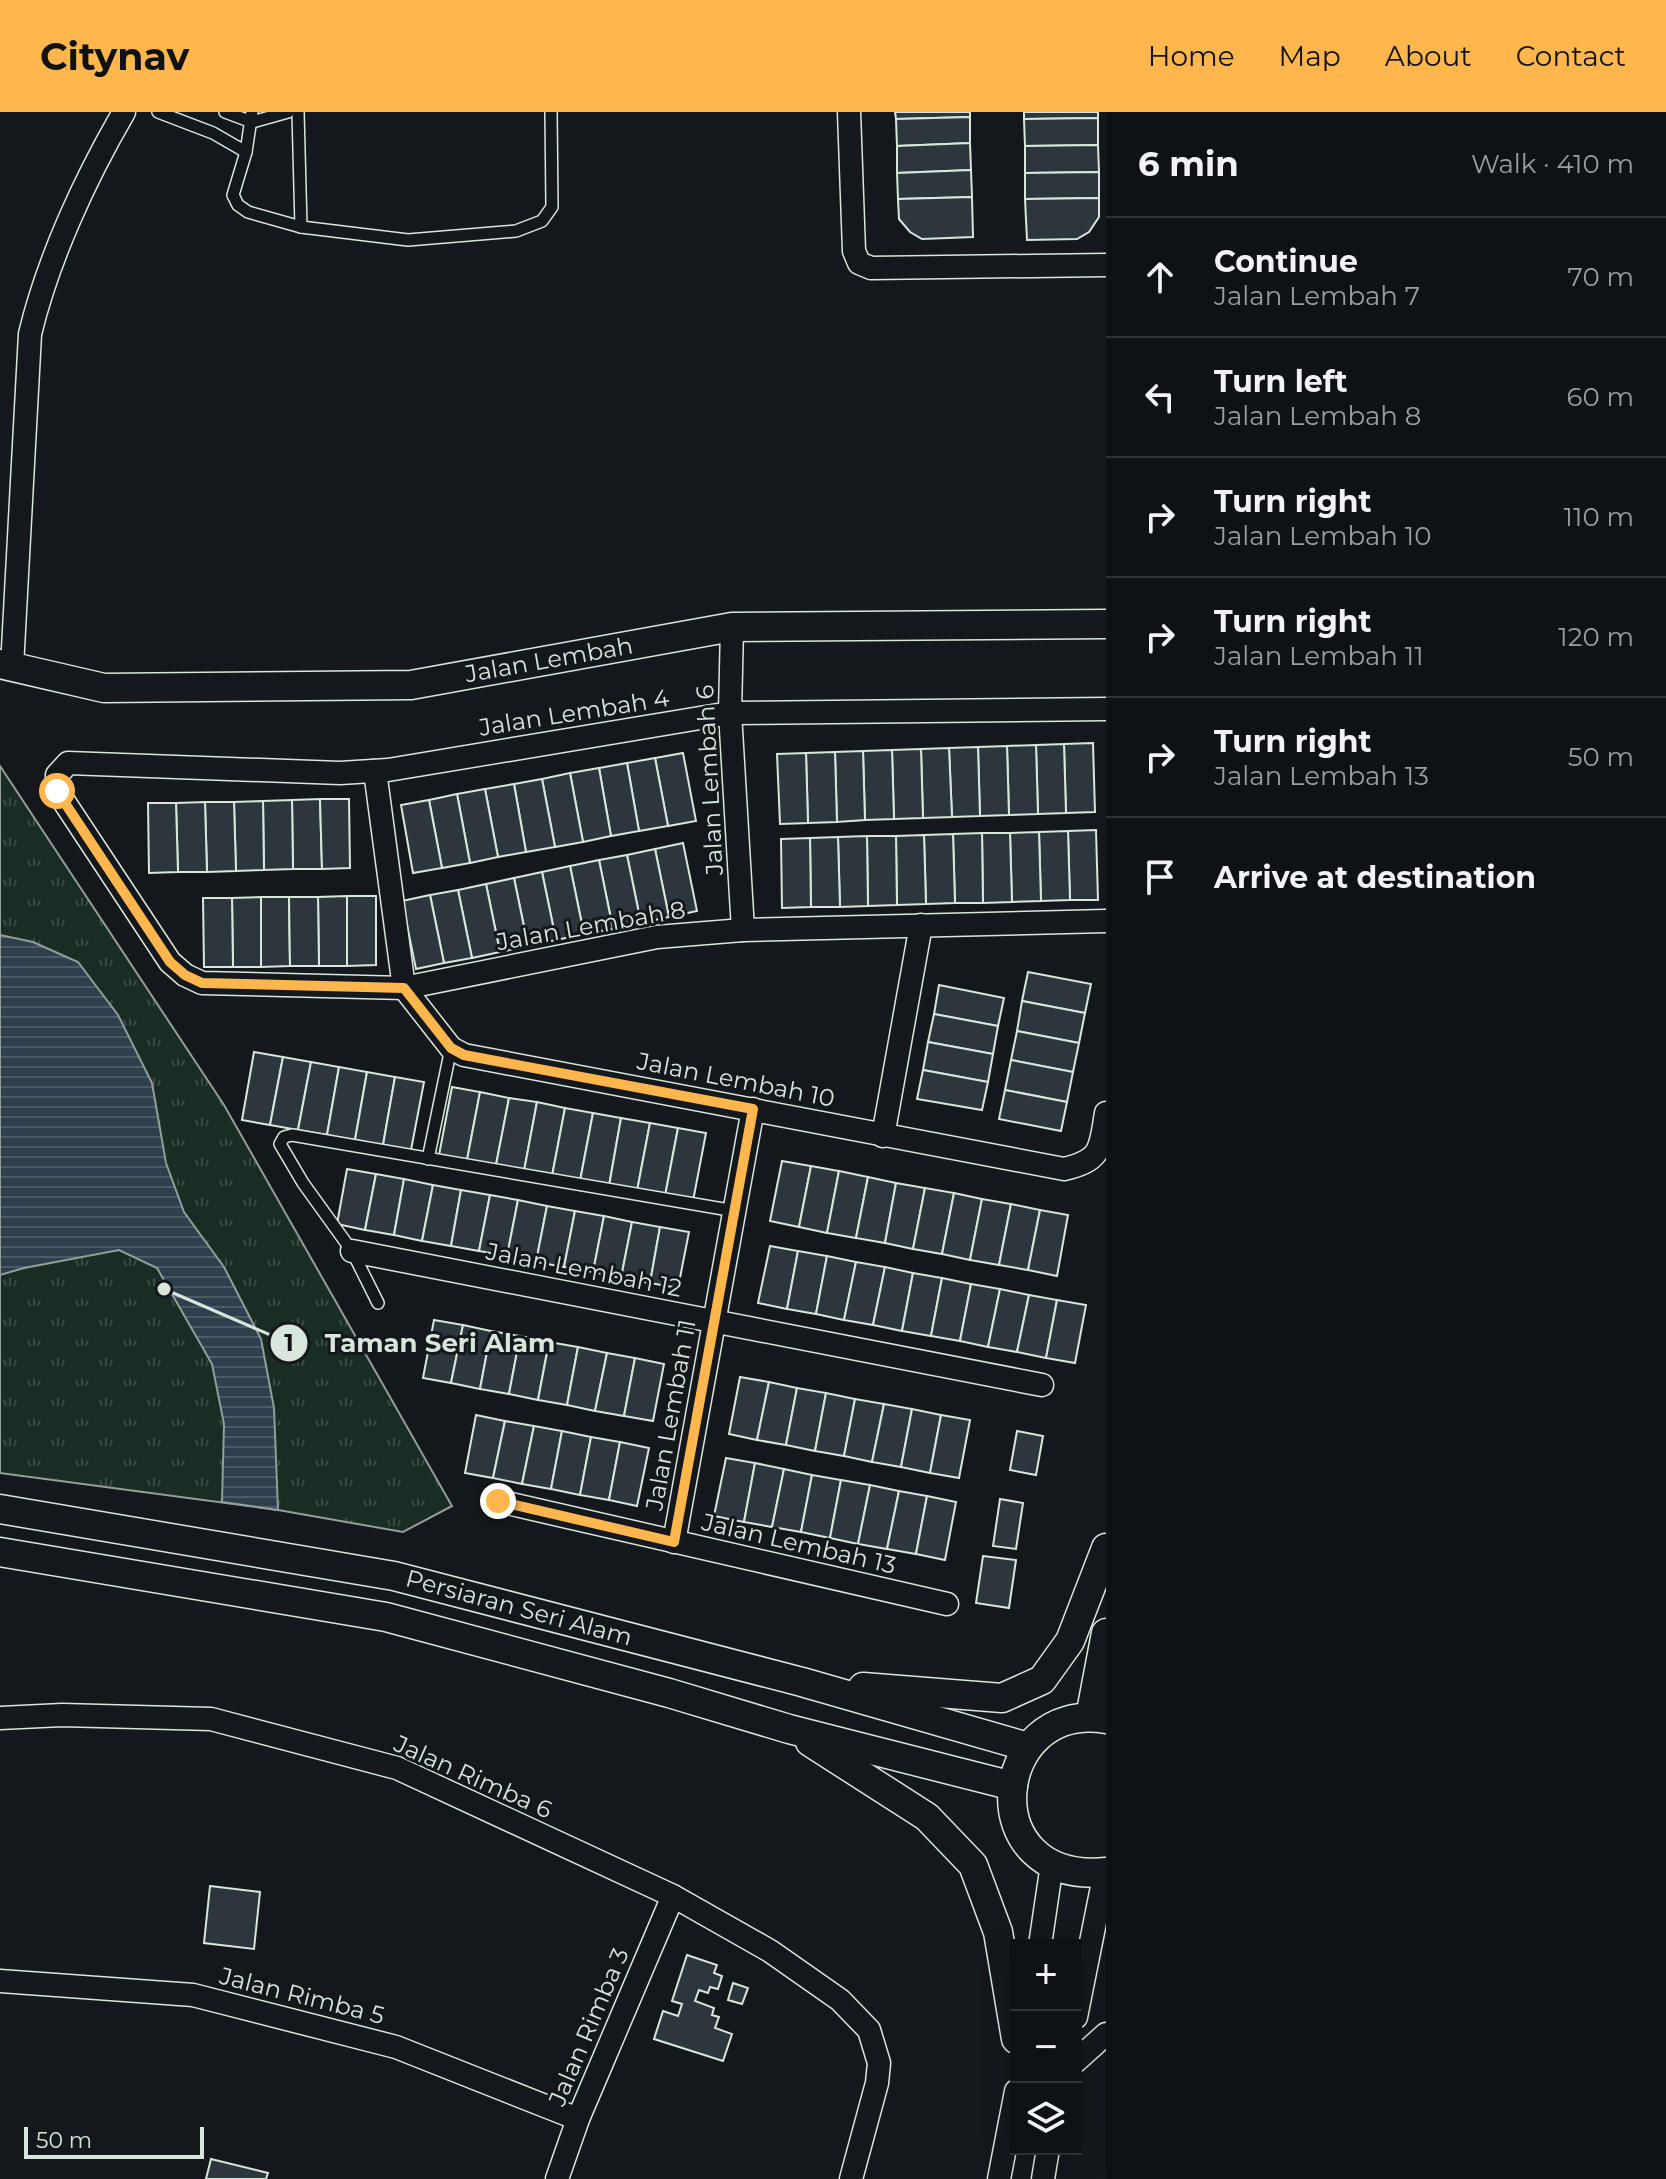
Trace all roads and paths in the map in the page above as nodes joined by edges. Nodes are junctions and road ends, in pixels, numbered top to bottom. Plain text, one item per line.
1 (124, 112) edge
2 (158, 112) edge
3 (225, 112) edge
4 (288, 112) edge
5 (298, 112) edge
6 (551, 112) edge
7 (849, 112) edge
8 (252, 117) edge
9 (246, 152) junction
10 (301, 227) junction
11 (1100, 265) edge
12 (1104, 626) edge
13 (732, 627) junction
14 (6, 666) edge
15 (1106, 709) edge
16 (730, 713) junction
17 (375, 771) junction
18 (1106, 921) edge
19 (921, 925) junction
20 (743, 930) junction
21 (185, 975) joint
22 (404, 988) junction
23 (451, 1048) junction
24 (753, 1109) junction
25 (1106, 1113) edge
26 (883, 1136) junction
27 (428, 1159) junction
28 (735, 1211) junction
29 (352, 1251) junction
30 (378, 1303) dead end
31 (714, 1322) junction
32 (1042, 1385) dead end
33 (498, 1501) dead end
34 (0, 1509) edge
35 (674, 1542) junction
36 (1106, 1548) edge
37 (0, 1552) edge
38 (947, 1604) dead end
39 (1106, 1633) edge
40 (802, 1682) junction
41 (0, 1718) edge
42 (1098, 1718) edge
43 (789, 1729) junction
44 (1028, 1747) junction
45 (1013, 1786) junction
46 (1052, 1864) junction
47 (1106, 1872) edge
48 (673, 1896) junction
49 (1041, 1939) edge
50 (0, 1981) edge
51 (1011, 2011) edge
52 (1077, 2011) edge
53 (1106, 2034) edge
54 (1082, 2056) edge
55 (578, 2119) junction
56 (1010, 2122) edge
57 (1047, 2155) edge
58 (557, 2179) edge
59 (851, 2179) edge
60 (999, 2179) edge
61 (1043, 2179) edge

1 - 14 street
2 - 9 lane
3 - 8 lane
4 - 8 lane
5 - 10 lane
6 - 10 lane
7 - 11 street
8 - 9 lane
9 - 10 lane
12 - 13 street, Jalan Lembah
13 - 14 street, Jalan Lembah
13 - 16 street, Jalan Lembah 6
15 - 16 street, Jalan Lembah 4
16 - 17 street, Jalan Lembah 4
16 - 20 street, Jalan Lembah 6
17 - 21 street, Jalan Lembah 4
17 - 22 street
18 - 19 street, Jalan Lembah 8
19 - 20 street, Jalan Lembah 8
19 - 26 street
20 - 22 street, Jalan Lembah 8
21 - 22 street, Jalan Lembah 8
22 - 23 street
23 - 24 street, Jalan Lembah 10
23 - 27 lane
24 - 26 street, Jalan Lembah 10
24 - 28 street, Jalan Lembah 11
25 - 26 street, Jalan Lembah 10
27 - 28 lane
27 - 29 lane
28 - 31 street, Jalan Lembah 11
29 - 30 lane
29 - 31 street, Jalan Lembah 12
31 - 32 street, Jalan Lembah 12
31 - 35 street, Jalan Lembah 11
33 - 35 street, Jalan Lembah 13
34 - 40 street, Persiaran Seri Alam
35 - 38 street, Jalan Lembah 13
36 - 40 street
37 - 43 street, Persiaran Seri Alam
39 - 42 street
40 - 44 street, Persiaran Seri Alam
41 - 48 street, Jalan Rimba 6
42 - 44 street
43 - 45 street, Persiaran Seri Alam
43 - 51 street
44 - 45 street
45 - 46 street
46 - 47 street
46 - 49 street
47 - 52 street
48 - 55 street, Jalan Rimba 3
48 - 59 street, Jalan Rimba 6
50 - 55 street, Jalan Rimba 5
53 - 54 street
55 - 58 street, Jalan Rimba 3
56 - 60 street
57 - 61 street

